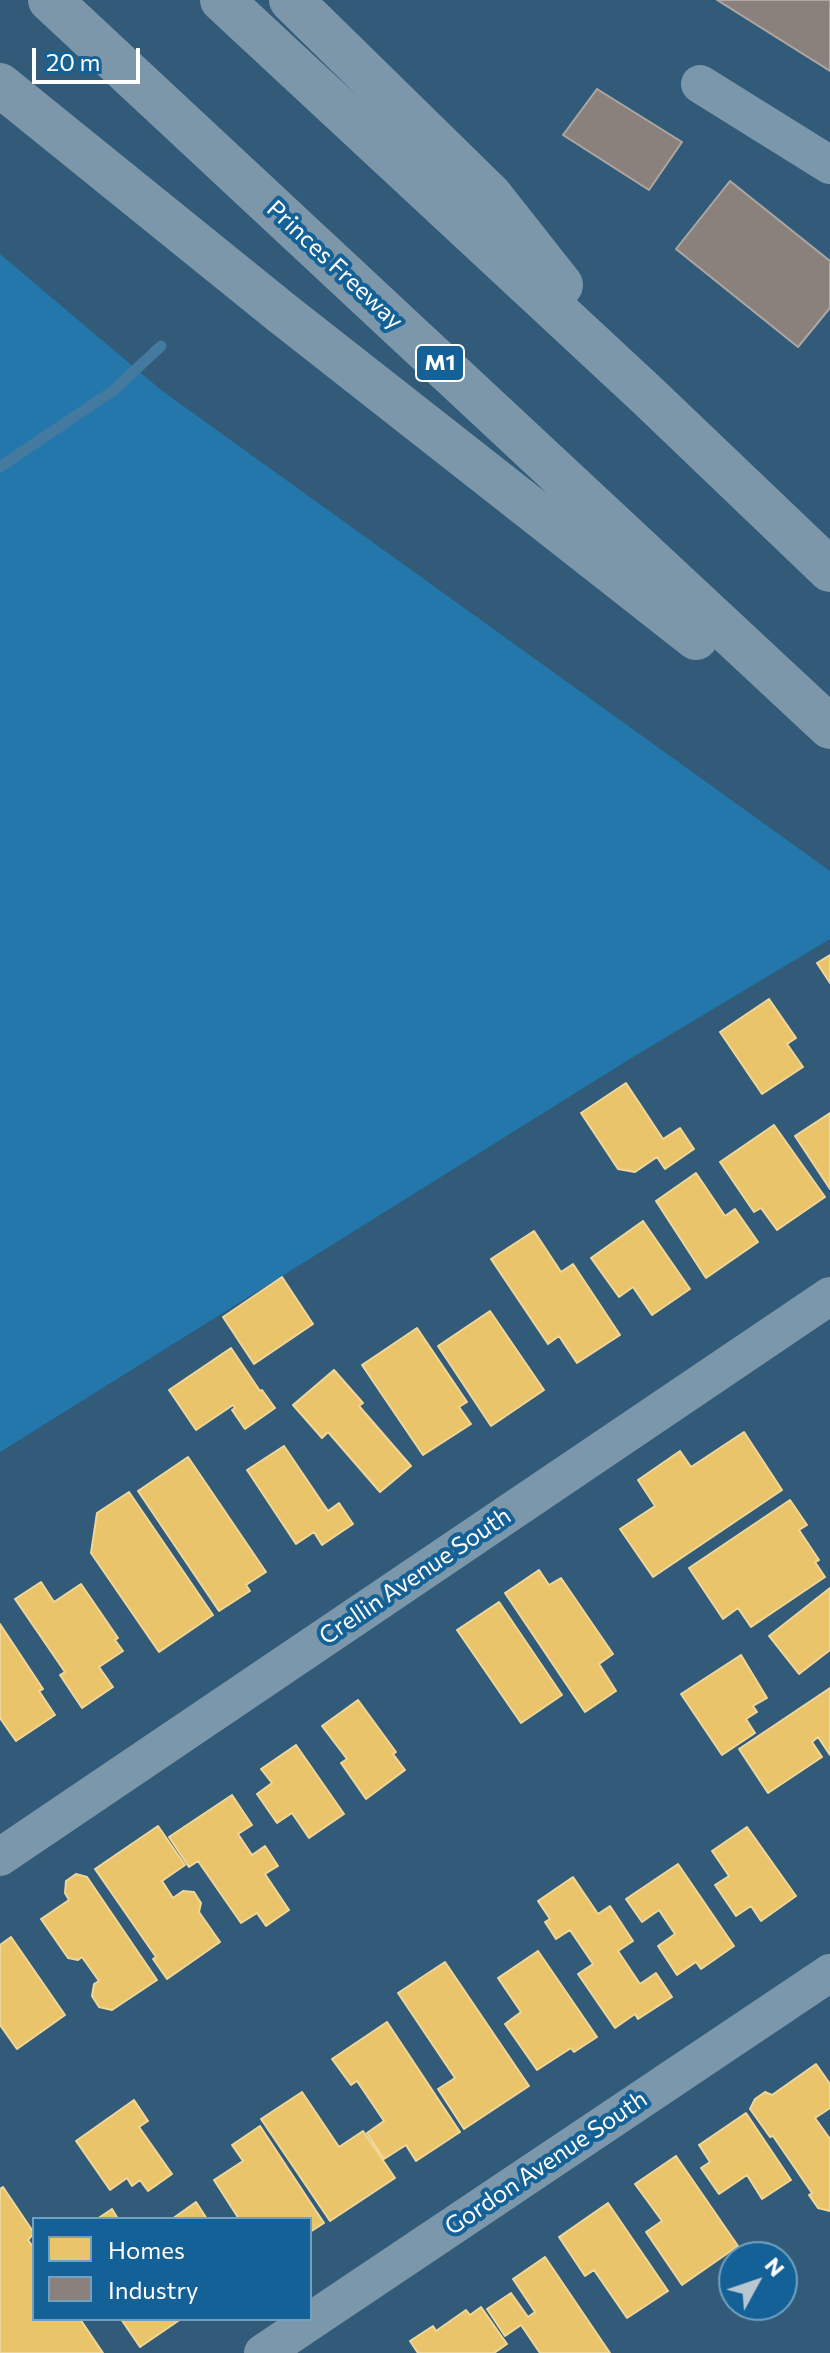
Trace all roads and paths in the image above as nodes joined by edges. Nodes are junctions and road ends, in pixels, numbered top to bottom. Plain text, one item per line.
1 (50, 0) edge
2 (222, 0) edge
3 (291, 0) edge
4 (700, 84) dead end
5 (0, 85) edge
6 (830, 165) edge
7 (648, 396) junction
8 (830, 570) edge
9 (830, 727) edge
10 (830, 743) edge
11 (830, 1296) edge
12 (0, 1857) edge
13 (830, 1973) edge
14 (312, 2320) edge
15 (311, 2321) edge
16 (263, 2353) edge

1 - 9 highway, Princes Freeway / M1
2 - 7 highway
3 - 7 highway
4 - 6 street
5 - 10 highway
7 - 8 highway
11 - 12 street, Crellin Avenue South
13 - 14 street, Gordon Avenue South
15 - 16 street, Gordon Avenue South

